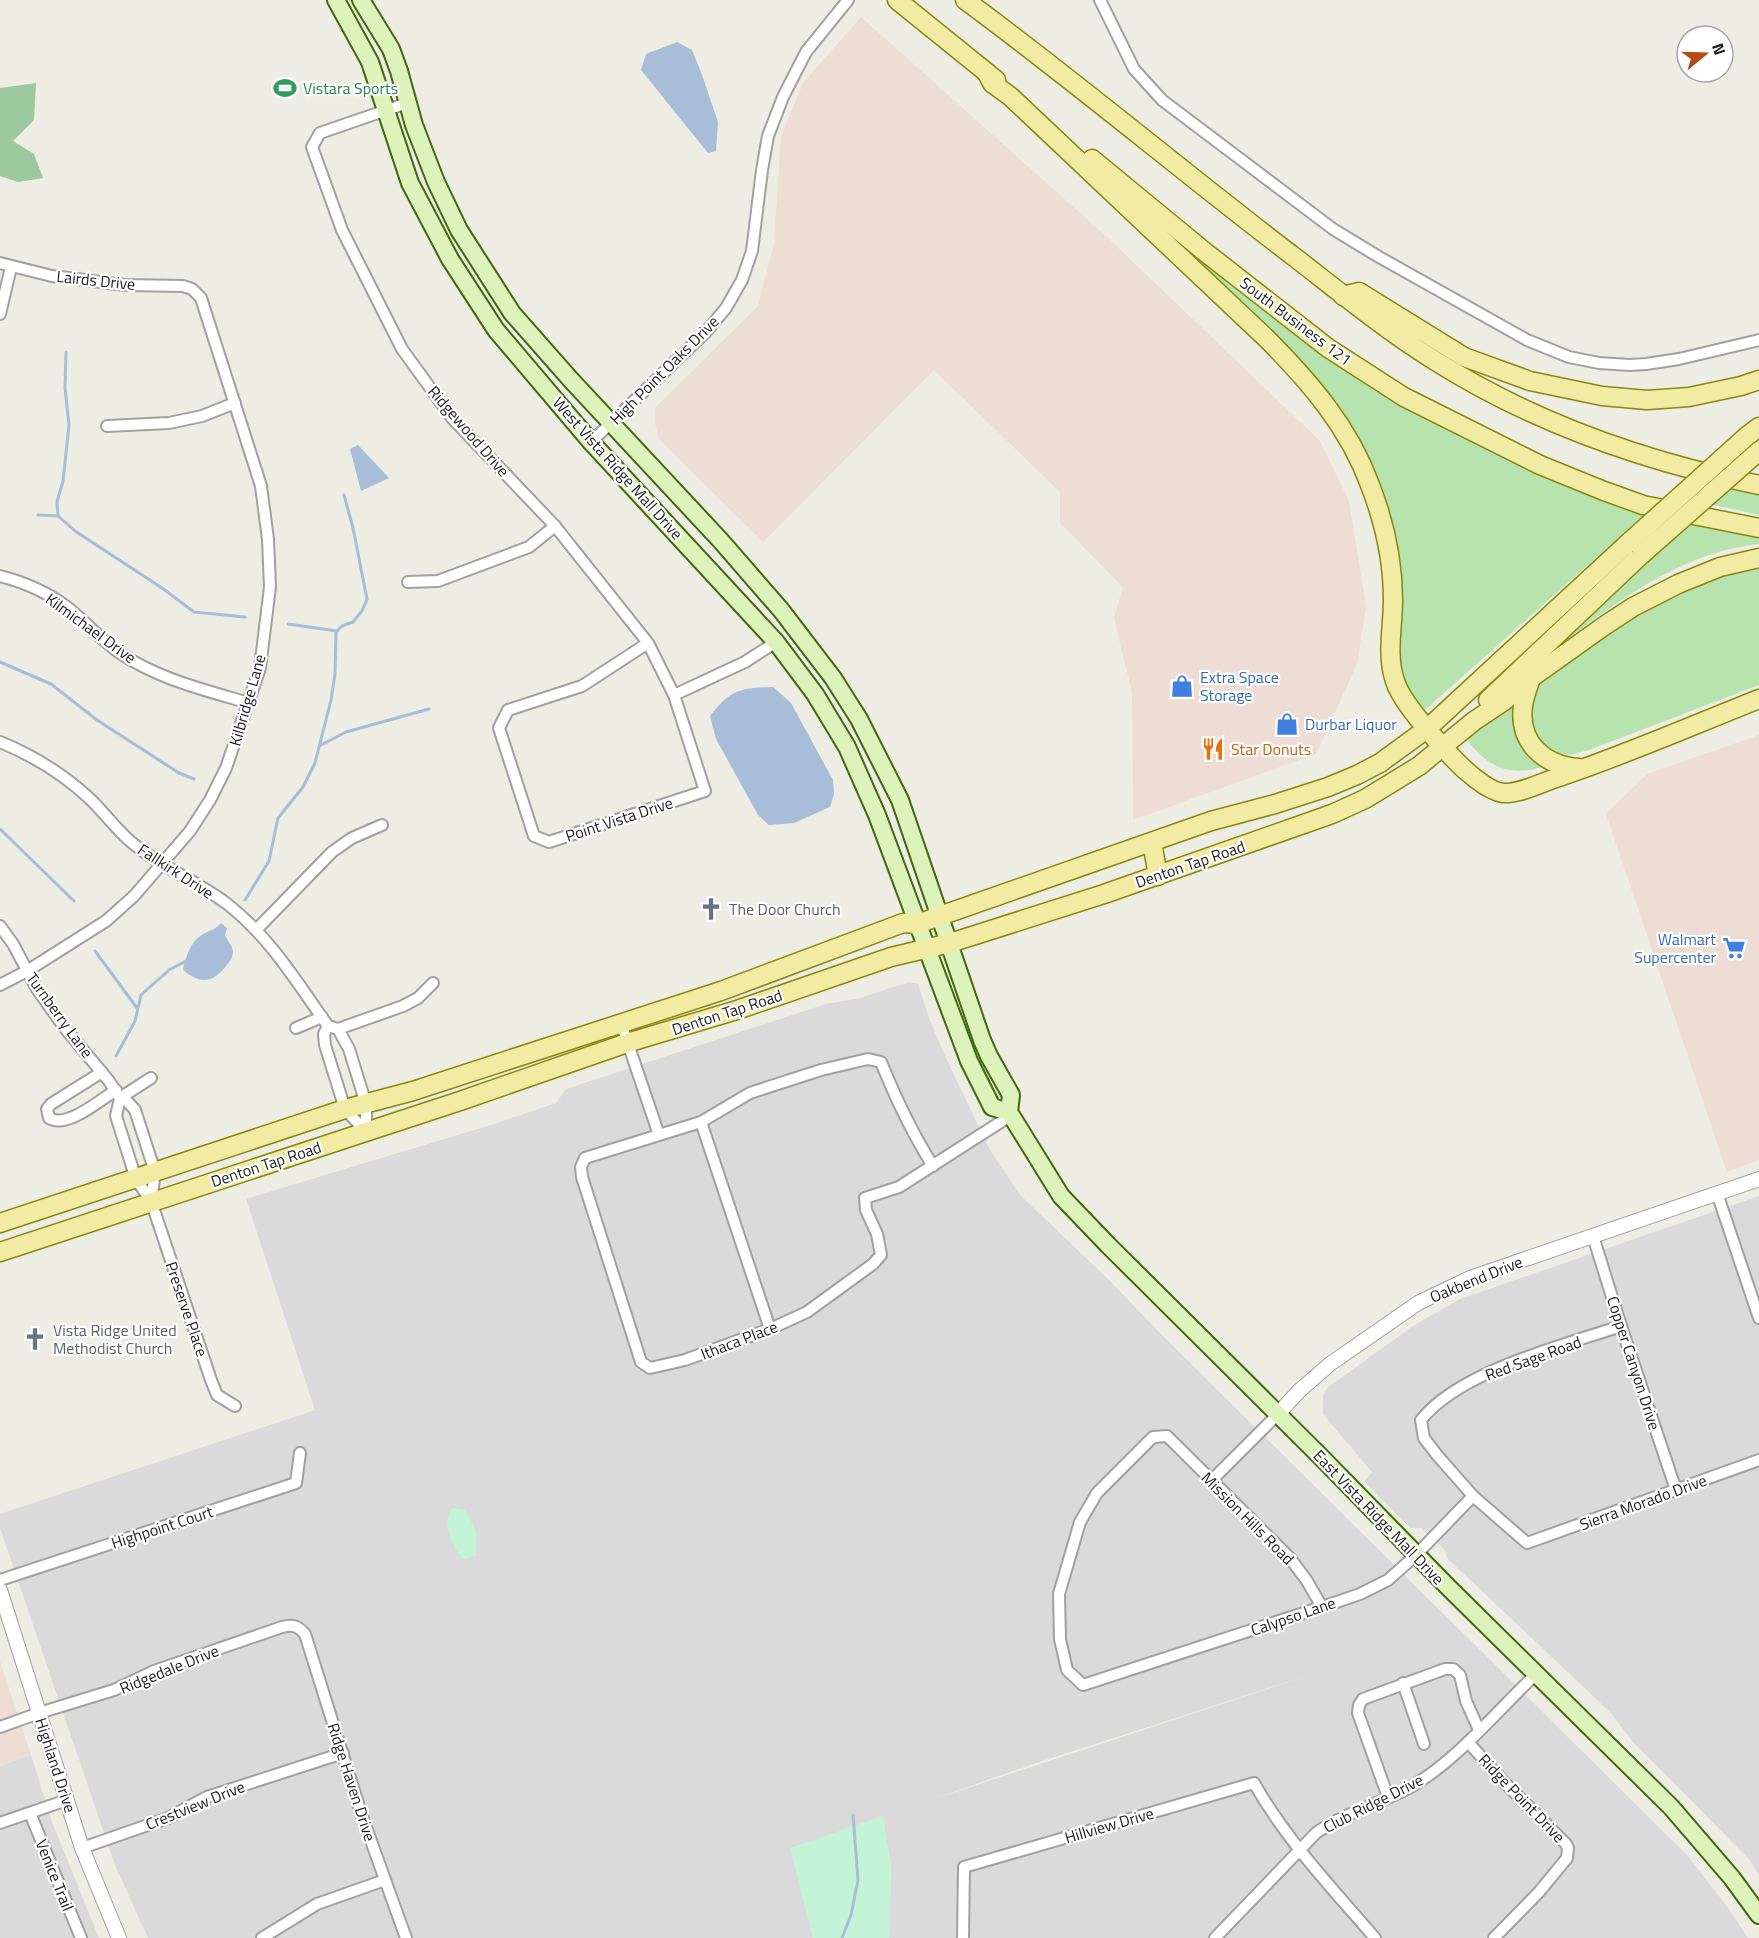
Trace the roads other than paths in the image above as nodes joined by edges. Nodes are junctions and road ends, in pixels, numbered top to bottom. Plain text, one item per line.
1 (336, 0) edge
2 (361, 0) edge
3 (848, 0) edge
4 (897, 0) edge
5 (965, 0) edge
6 (1100, 0) edge
7 (987, 73) junction
8 (407, 104) junction
9 (386, 110) junction
10 (5, 265) edge
11 (192, 289) joint
12 (1343, 296) junction
13 (0, 314) edge
14 (1759, 340) edge
15 (1759, 380) edge
16 (235, 403) junction
17 (610, 423) junction
18 (107, 426) dead end
19 (1753, 432) edge
20 (591, 442) junction
21 (1759, 451) edge
22 (1759, 485) edge
23 (555, 526) junction
24 (1759, 528) edge
25 (1633, 550) junction
26 (1759, 558) edge
27 (0, 576) edge
28 (408, 582) dead end
29 (802, 636) junction
30 (776, 642) junction
31 (648, 643) junction
32 (1531, 678) junction
33 (674, 695) junction
34 (1759, 699) edge
35 (1405, 702) junction
36 (249, 703) junction
37 (1474, 721) junction
38 (1428, 728) junction
39 (0, 742) edge
40 (1443, 747) junction
41 (1394, 753) junction
42 (1423, 764) junction
43 (1584, 768) junction
44 (1474, 777) junction
45 (705, 791) joint
46 (382, 825) dead end
47 (1152, 842) junction
48 (162, 863) junction
49 (1158, 876) junction
50 (940, 916) junction
51 (917, 924) junction
52 (0, 926) edge
53 (257, 930) junction
54 (950, 943) junction
55 (926, 949) junction
56 (27, 971) junction
57 (432, 983) dead end
58 (0, 985) edge
59 (621, 1023) junction
60 (329, 1024) junction
61 (296, 1028) dead end
62 (627, 1043) junction
63 (102, 1072) junction
64 (151, 1078) dead end
65 (118, 1094) junction
66 (366, 1104) junction
67 (345, 1109) junction
68 (1010, 1114) junction
69 (701, 1122) junction
70 (366, 1132) junction
71 (659, 1134) junction
72 (933, 1166) junction
73 (155, 1172) junction
74 (136, 1179) junction
75 (1759, 1179) edge
76 (1718, 1193) junction
77 (151, 1202) junction
78 (0, 1223) edge
79 (1593, 1236) junction
80 (0, 1252) edge
81 (1759, 1318) edge
82 (1621, 1326) junction
83 (770, 1329) junction
84 (235, 1406) dead end
85 (1277, 1415) junction
86 (300, 1453) dead end
87 (1759, 1461) edge
88 (1211, 1481) junction
89 (1676, 1490) junction
90 (1473, 1496) junction
91 (1416, 1555) junction
92 (0, 1580) edge
93 (0, 1590) edge
94 (1322, 1607) junction
95 (298, 1627) joint
96 (1536, 1674) junction
97 (1403, 1683) junction
98 (1083, 1685) joint
99 (39, 1713) junction
100 (0, 1727) edge
101 (1479, 1730) junction
102 (1468, 1742) junction
103 (1424, 1744) dead end
104 (343, 1753) junction
105 (1388, 1797) junction
106 (67, 1800) junction
107 (30, 1813) junction
108 (0, 1823) edge
109 (82, 1848) junction
110 (1298, 1850) junction
111 (385, 1881) junction
112 (1759, 1916) edge
113 (81, 1938) edge
114 (119, 1938) edge
115 (262, 1938) edge
116 (406, 1938) edge
117 (963, 1938) edge
118 (1215, 1938) edge
119 (1375, 1938) edge
120 (1494, 1938) edge

1 - 9 main road, West Vista Ridge Mall Drive
2 - 8 main road, West Vista Ridge Mall Drive
3 - 17 street, High Point Oaks Drive
4 - 7 main road, South Business 121
5 - 12 main road
6 - 14 street
7 - 24 main road, South Business 121
7 - 35 main road
8 - 9 street, Ridgewood Drive
8 - 17 main road, West Vista Ridge Mall Drive
9 - 20 main road, West Vista Ridge Mall Drive
9 - 23 street, Ridgewood Drive
10 - 11 street, Lairds Drive
10 - 13 street
11 - 16 street, Kilbridge Lane
12 - 15 main road
12 - 22 main road
16 - 18 street
16 - 36 street, Kilbridge Lane
17 - 20 street, High Point Oaks Drive
17 - 29 main road, West Vista Ridge Mall Drive
19 - 25 main road, bridge
20 - 30 main road, West Vista Ridge Mall Drive
21 - 25 main road, bridge
23 - 28 street
23 - 31 street, Ridgewood Drive
25 - 37 main road
25 - 38 main road, Denton Tap Road
26 - 32 main road
27 - 36 street, Kilmichael Drive
29 - 30 main road
29 - 50 main road, West Vista Ridge Mall Drive
30 - 33 street
30 - 51 main road, West Vista Ridge Mall Drive
31 - 33 street, Ridgewood Drive
31 - 45 street, Point Vista Drive
32 - 37 main road
32 - 43 main road
33 - 45 street, Ridgewood Drive
34 - 43 main road
35 - 38 main road
35 - 41 main road
36 - 48 street, Kilbridge Lane
37 - 40 main road, Denton Tap Road
38 - 40 main road
38 - 41 main road, Denton Tap Road
39 - 48 street, Fallkirk Drive
40 - 42 main road, Denton Tap Road
40 - 44 main road
41 - 47 main road, Denton Tap Road
42 - 44 main road
42 - 49 main road, Denton Tap Road
43 - 44 main road
46 - 53 street
47 - 49 main road
47 - 50 main road, Denton Tap Road
48 - 53 street, Fallkirk Drive
48 - 56 street, Kilbridge Lane
49 - 54 main road, Denton Tap Road
50 - 51 main road, Denton Tap Road
50 - 54 main road, East Vista Ridge Mall Drive
51 - 55 main road, East Vista Ridge Mall Drive
51 - 59 main road, Denton Tap Road
52 - 56 street, Turnberry Lane
53 - 60 street, Fallkirk Drive
54 - 55 main road, Denton Tap Road
54 - 68 main road, East Vista Ridge Mall Drive
55 - 62 main road, Denton Tap Road
55 - 68 main road, East Vista Ridge Mall Drive
56 - 58 street, Kilbridge Lane
56 - 63 street, Turnberry Lane
57 - 60 street
59 - 62 street
59 - 66 main road, Denton Tap Road
60 - 61 street
60 - 66 street, Fallkirk Drive
60 - 67 street
62 - 70 main road, Denton Tap Road
62 - 71 street
63 - 65 street, Turnberry Lane
63 - 65 street, Turnberry Lane
64 - 65 street, Turnberry Lane
65 - 73 street, Turnberry Lane
65 - 74 street
66 - 67 main road, Denton Tap Road
66 - 70 street, Fallkirk Drive
67 - 70 street
67 - 73 main road, Denton Tap Road
68 - 72 street, Ithaca Place
68 - 85 main road, East Vista Ridge Mall Drive
69 - 71 street, Ithaca Place
69 - 72 street, Ithaca Place
69 - 83 street
70 - 77 main road, Denton Tap Road
71 - 83 street, Ithaca Place
72 - 83 street, Ithaca Place
73 - 74 main road, Denton Tap Road
73 - 77 street, Turnberry Lane
74 - 77 street
74 - 78 main road, Denton Tap Road
75 - 76 street, Oakbend Drive
76 - 79 street, Oakbend Drive
76 - 81 street
77 - 80 main road, Denton Tap Road
77 - 84 street, Preserve Place
79 - 82 street, Copper Canyon Drive
79 - 85 street, Oakbend Drive
82 - 89 street, Copper Canyon Drive
82 - 90 street, Red Sage Road
85 - 88 street, Oakbend Drive
85 - 91 main road, East Vista Ridge Mall Drive
86 - 92 street, Highpoint Court
87 - 89 street, Sierra Morado Drive
88 - 94 street, Mission Hills Road
88 - 98 street, Mission Hills Road
89 - 90 street, Sierra Morado Drive
90 - 91 street, Calypso Lane
91 - 94 street, Calypso Lane
91 - 96 main road, East Vista Ridge Mall Drive
93 - 99 street, Highland Drive
94 - 98 street, Calypso Lane
95 - 99 street, Ridgedale Drive
95 - 104 street, Ridge Haven Drive
96 - 101 street, Club Ridge Drive
96 - 112 main road, East Vista Ridge Mall Drive
97 - 101 street
97 - 103 street
97 - 105 street
99 - 100 street, Ridgedale Drive
99 - 106 street, Highland Drive
101 - 102 street, Club Ridge Drive
102 - 105 street, Club Ridge Drive
102 - 120 street, Ridge Point Drive
104 - 109 street, Crestview Drive
104 - 111 street, Ridge Haven Drive
105 - 110 street, Club Ridge Drive
106 - 107 street
106 - 109 street, Highland Drive
107 - 108 street
107 - 113 street, Venice Trail
109 - 114 street, Highland Drive
110 - 117 street, Hillview Drive
110 - 118 street, Club Ridge Drive
110 - 119 street
111 - 115 street
111 - 116 street, Ridge Haven Drive

